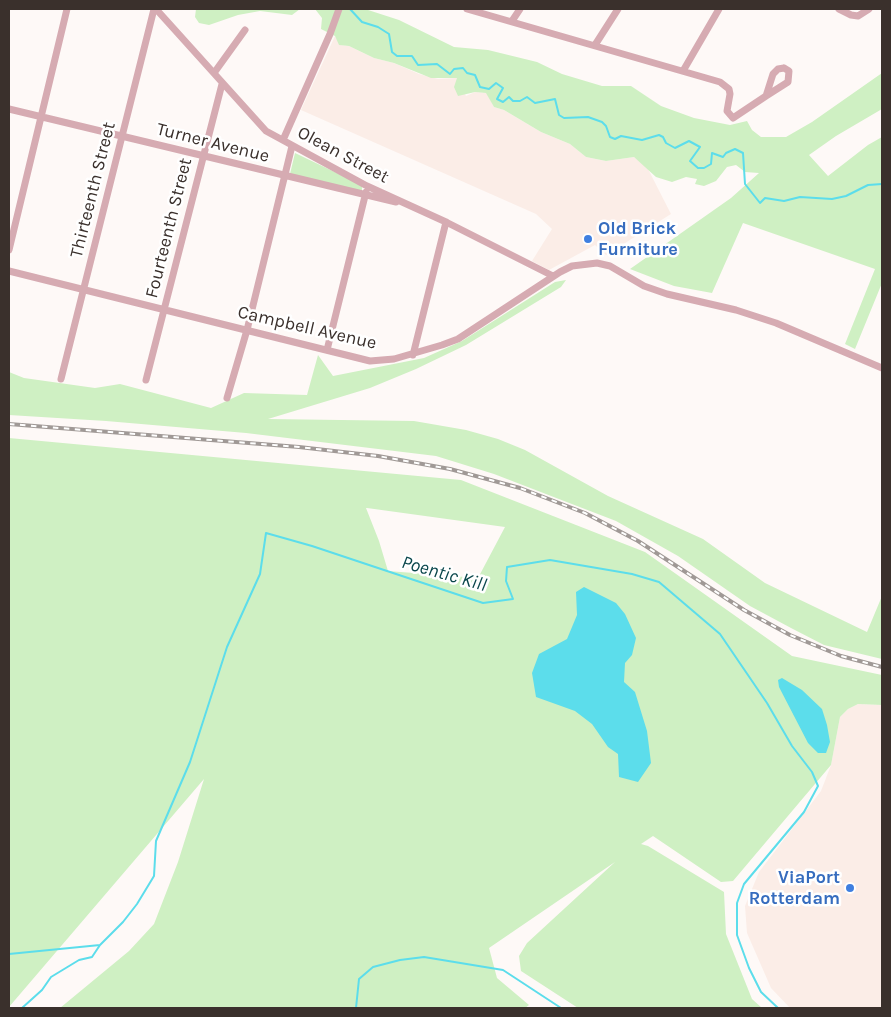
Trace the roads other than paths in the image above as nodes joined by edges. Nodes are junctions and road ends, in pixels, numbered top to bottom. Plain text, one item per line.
1 (68, 9) edge
2 (155, 9) edge
3 (467, 9) edge
4 (520, 9) edge
5 (618, 9) edge
6 (718, 9) edge
7 (838, 9) edge
8 (869, 9) edge
9 (338, 12) edge
10 (512, 21) junction
11 (245, 30) dead end
12 (596, 45) junction
13 (683, 71) junction
14 (214, 73) junction
15 (222, 84) junction
16 (766, 96) dead end
17 (9, 109) edge
18 (40, 117) junction
19 (122, 136) junction
20 (283, 140) junction
21 (292, 146) junction
22 (202, 156) junction
23 (284, 176) junction
24 (367, 186) junction
25 (365, 196) junction
26 (411, 206) junction
27 (446, 222) junction
28 (9, 250) edge
29 (9, 271) edge
30 (553, 276) junction
31 (83, 290) junction
32 (164, 310) junction
33 (247, 330) junction
34 (327, 350) junction
35 (413, 355) junction
36 (882, 368) edge
37 (61, 379) dead end
38 (146, 380) dead end
39 (227, 398) dead end

1 - 18 street
2 - 14 street, Olean Street
2 - 19 street, Thirteenth Street
3 - 10 street
4 - 10 street
5 - 12 street
6 - 13 street
7 - 8 street
9 - 20 street
10 - 12 street
11 - 14 street
12 - 13 street
13 - 16 street
14 - 15 street, Olean Street
15 - 20 street, Olean Street
15 - 22 street, Fourteenth Street
17 - 18 street, Turner Avenue
18 - 19 street, Turner Avenue
18 - 28 street
19 - 22 street, Turner Avenue
19 - 31 street, Thirteenth Street
20 - 21 street, Olean Street
21 - 23 street
21 - 24 street, Olean Street
22 - 23 street, Turner Avenue
22 - 32 street, Fourteenth Street
23 - 25 street, Turner Avenue
23 - 33 street
24 - 25 street
24 - 26 street, Olean Street
25 - 26 street, Turner Avenue
25 - 34 street
26 - 27 street, Olean Street
27 - 30 street, Olean Street
27 - 35 street
29 - 31 street, Campbell Avenue
30 - 35 street, Campbell Avenue
30 - 36 street, Campbell Avenue
31 - 32 street, Campbell Avenue
31 - 37 street, Thirteenth Street
32 - 33 street, Campbell Avenue
32 - 38 street, Fourteenth Street
33 - 34 street, Campbell Avenue
33 - 39 street
34 - 35 street, Campbell Avenue

